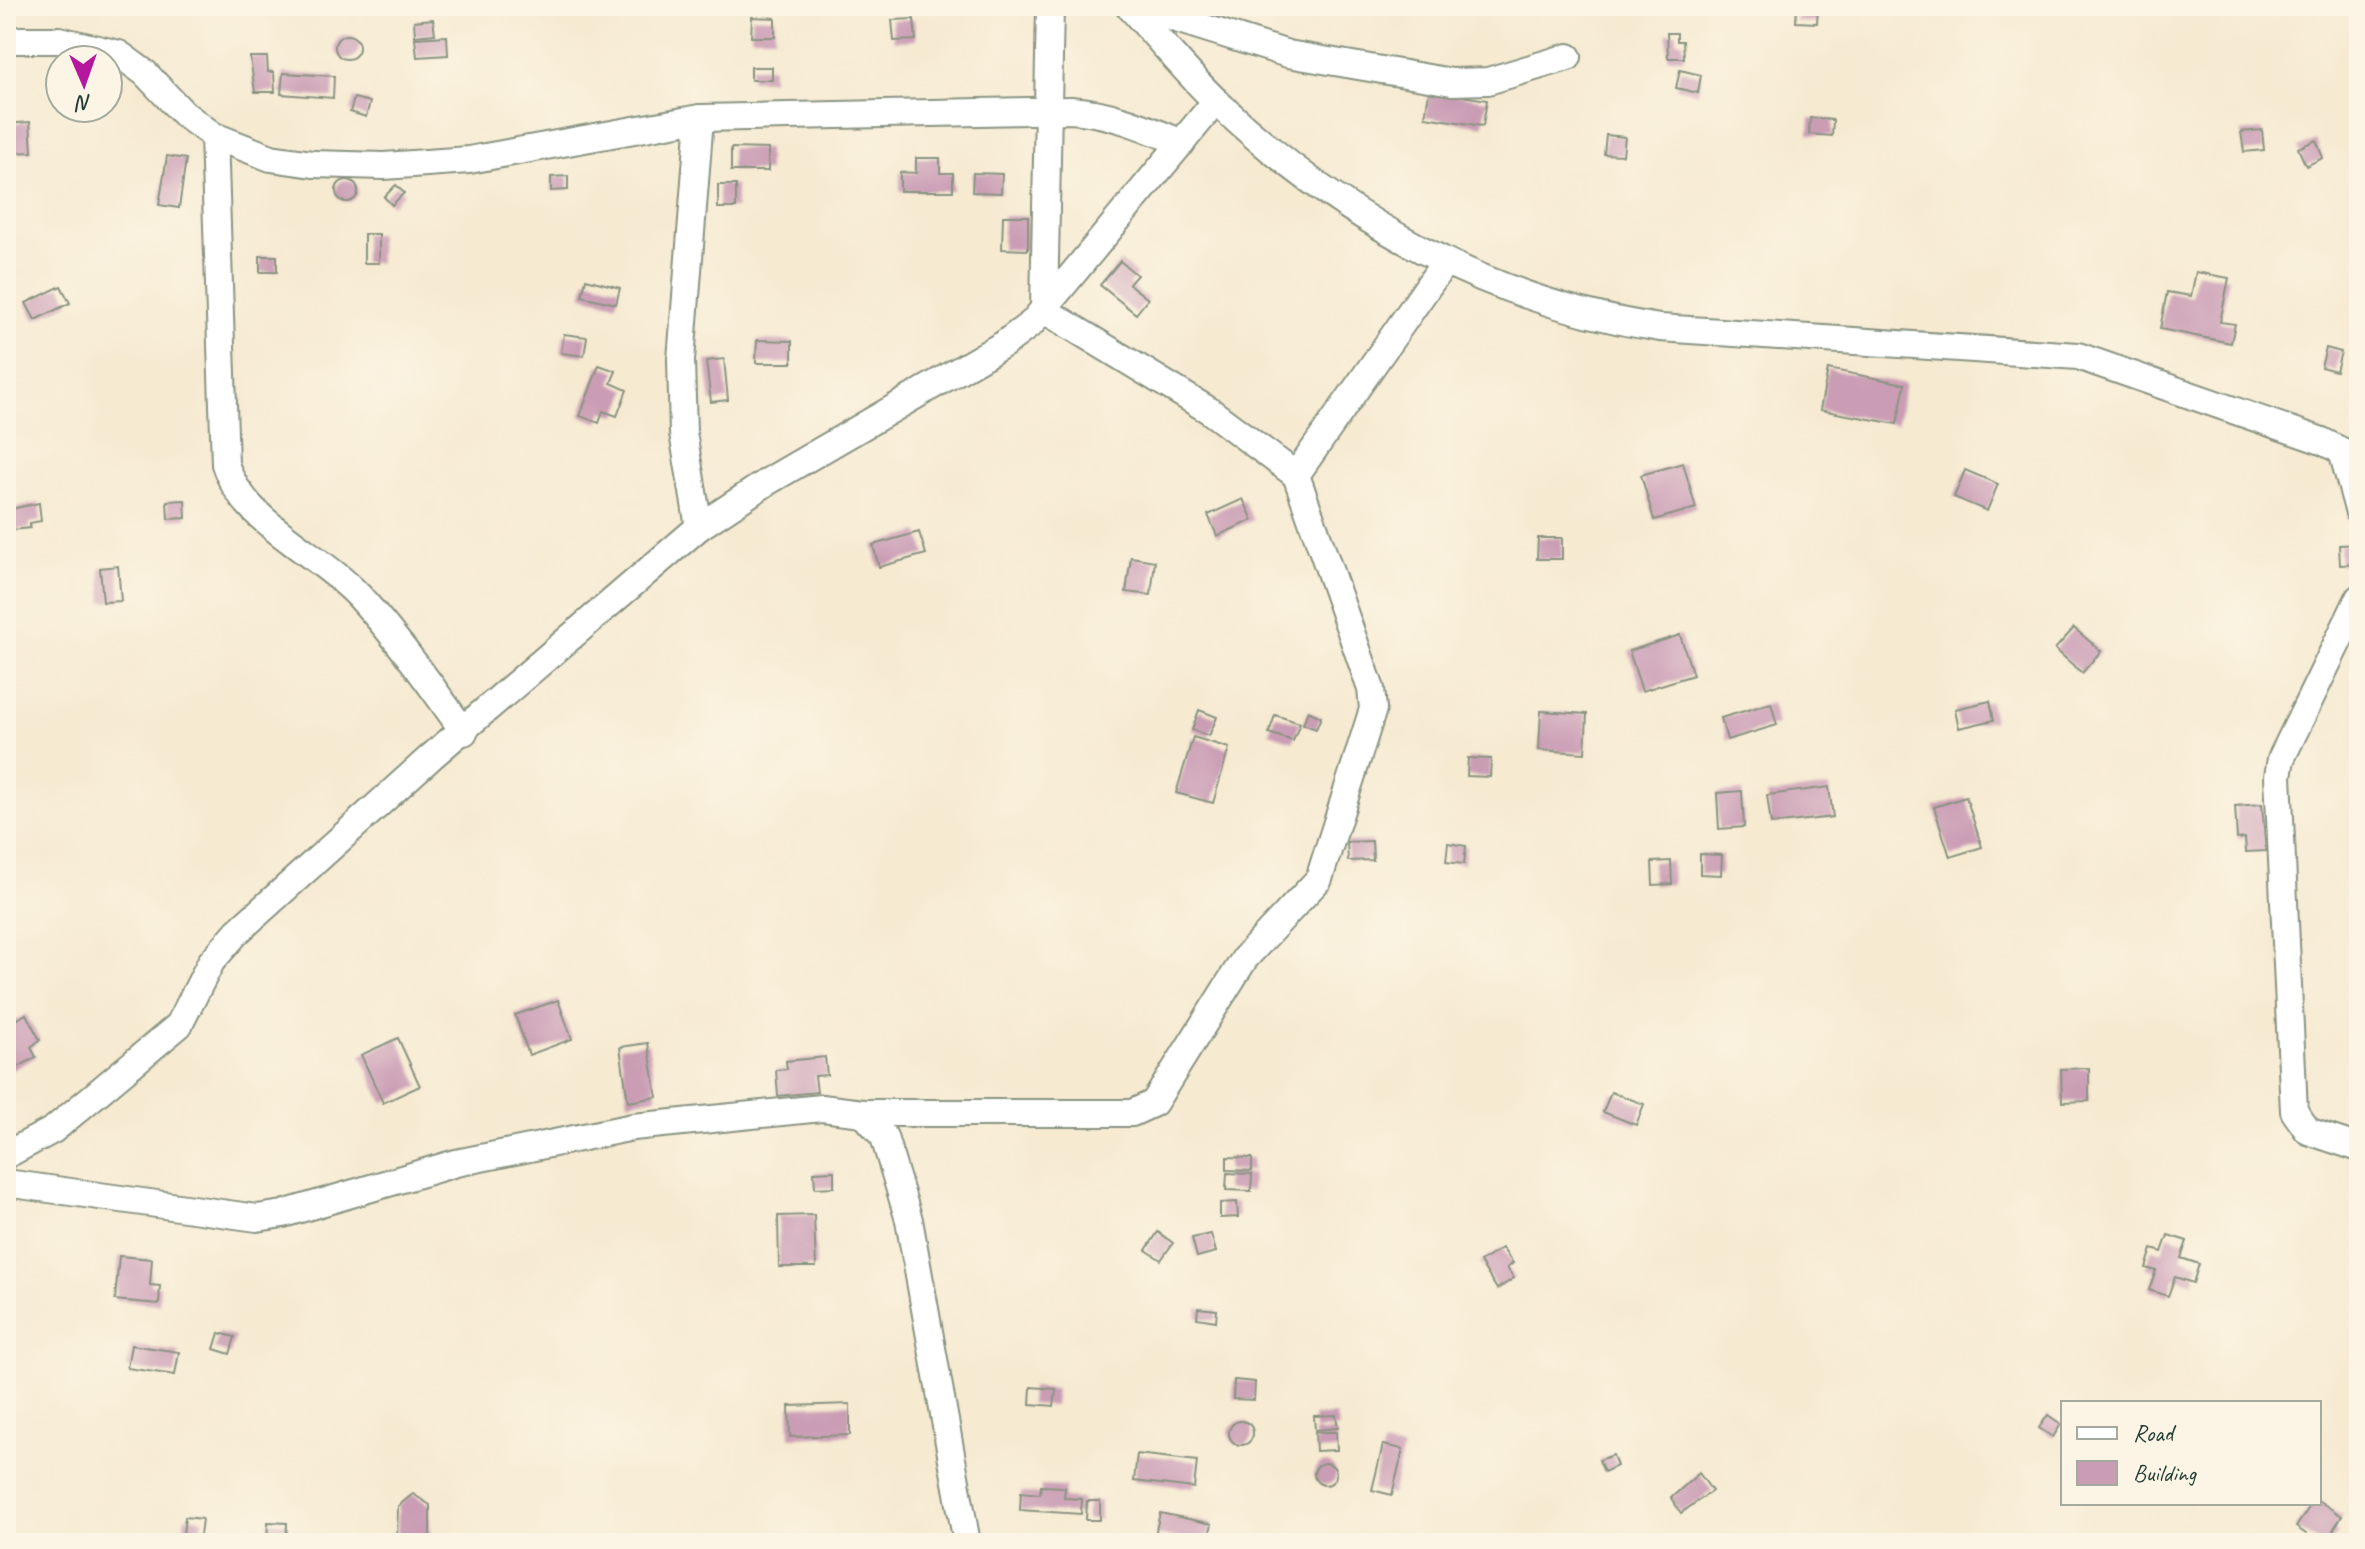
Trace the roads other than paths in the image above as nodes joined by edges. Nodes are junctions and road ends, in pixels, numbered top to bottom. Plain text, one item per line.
1 (1050, 6) edge
2 (1129, 6) edge
3 (1135, 6) edge
4 (6, 40) edge
5 (1568, 57) dead end
6 (1216, 101) junction
7 (1049, 110) junction
8 (700, 118) junction
9 (214, 136) junction
10 (1182, 143) junction
11 (1445, 262) junction
12 (1044, 310) junction
13 (2351, 455) edge
14 (1296, 475) junction
15 (2359, 513) edge
16 (699, 527) junction
17 (2359, 598) edge
18 (464, 732) junction
19 (863, 1113) junction
20 (2359, 1148) edge
21 (6, 1155) edge
22 (6, 1183) edge
23 (967, 1543) edge

1 - 7 street
2 - 6 street
3 - 5 street
4 - 9 street
6 - 10 street
6 - 11 street
7 - 8 street
7 - 10 street
7 - 12 street
8 - 9 street
8 - 16 street
9 - 18 street
10 - 12 street
11 - 13 street
11 - 14 street
12 - 14 street
12 - 16 street
13 - 15 street
14 - 19 street
16 - 18 street
17 - 20 street
18 - 21 street
19 - 22 street
19 - 23 street

